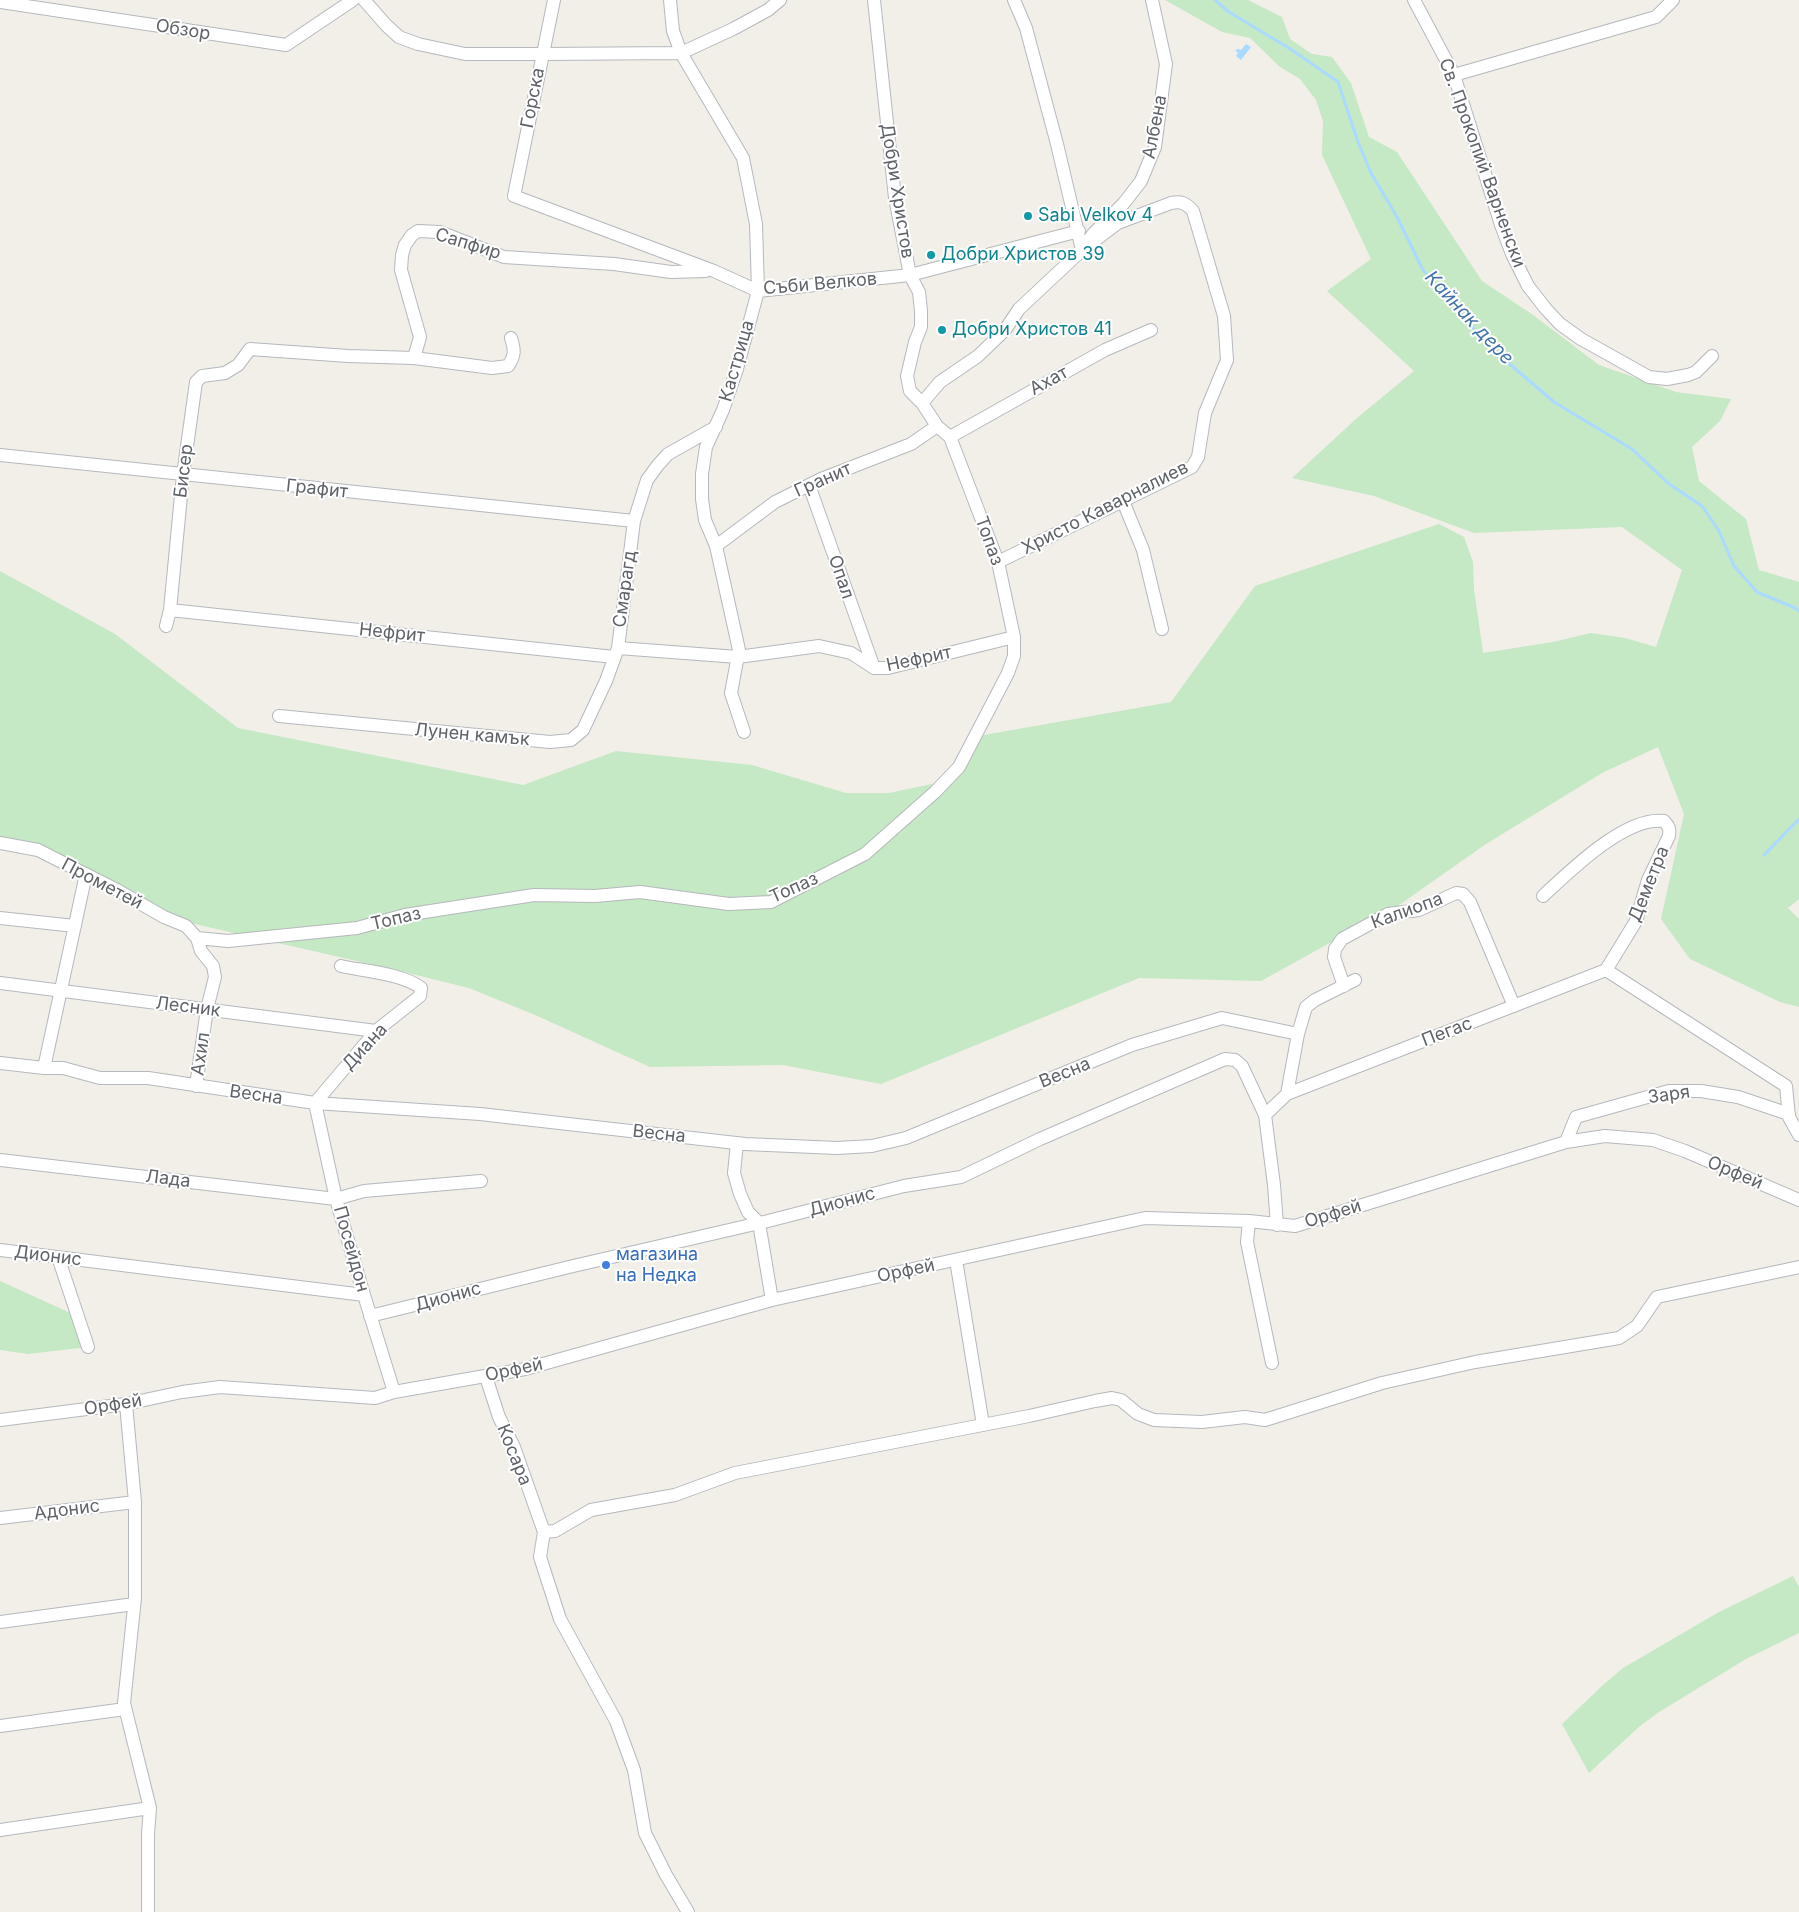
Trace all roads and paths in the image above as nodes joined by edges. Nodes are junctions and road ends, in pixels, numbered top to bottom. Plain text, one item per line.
1 (353, 0) edge
2 (364, 0) edge
3 (554, 0) edge
4 (670, 0) edge
5 (780, 0) edge
6 (874, 0) edge
7 (1014, 0) edge
8 (1152, 0) edge
9 (1414, 0) edge
10 (1673, 0) edge
11 (0, 2) edge
12 (682, 53) junction
13 (542, 54) junction
14 (1454, 75) junction
15 (514, 196) joint
16 (1079, 231) junction
17 (1082, 250) junction
18 (714, 271) junction
19 (910, 275) junction
20 (758, 291) junction
21 (1151, 330) dead end
22 (510, 338) dead end
23 (1712, 356) dead end
24 (414, 358) junction
25 (922, 403) junction
26 (937, 426) junction
27 (716, 427) junction
28 (950, 437) junction
29 (0, 455) edge
30 (183, 475) junction
31 (809, 485) junction
32 (1123, 502) junction
33 (634, 521) junction
34 (716, 546) junction
35 (998, 562) junction
36 (170, 610) junction
37 (166, 626) dead end
38 (1162, 629) dead end
39 (1014, 636) junction
40 (616, 653) junction
41 (738, 657) junction
42 (874, 668) junction
43 (279, 716) dead end
44 (744, 732) dead end
45 (0, 843) edge
46 (86, 874) junction
47 (1543, 896) dead end
48 (0, 918) edge
49 (75, 926) junction
50 (198, 938) junction
51 (341, 966) dead end
52 (1606, 970) junction
53 (0, 983) edge
54 (60, 992) junction
55 (1514, 1006) junction
56 (207, 1009) junction
57 (376, 1031) junction
58 (1298, 1034) junction
59 (0, 1063) edge
60 (44, 1068) junction
61 (196, 1086) junction
62 (1287, 1094) junction
63 (315, 1103) junction
64 (1789, 1114) junction
65 (1265, 1115) junction
66 (1799, 1135) edge
67 (737, 1142) junction
68 (1566, 1142) junction
69 (0, 1160) edge
70 (481, 1181) dead end
71 (336, 1199) junction
72 (1799, 1200) edge
73 (1249, 1221) junction
74 (759, 1223) junction
75 (1277, 1225) junction
76 (0, 1250) edge
77 (58, 1257) junction
78 (956, 1260) junction
79 (1799, 1267) edge
80 (364, 1295) junction
81 (772, 1300) junction
82 (370, 1316) junction
83 (88, 1347) dead end
84 (1272, 1363) dead end
85 (486, 1376) junction
86 (394, 1392) junction
87 (126, 1404) junction
88 (0, 1420) edge
89 (983, 1425) junction
90 (135, 1502) junction
91 (0, 1518) edge
92 (544, 1532) junction
93 (134, 1604) junction
94 (0, 1622) edge
95 (126, 1709) junction
96 (0, 1726) edge
97 (150, 1808) junction
98 (0, 1830) edge
99 (148, 1912) edge
100 (688, 1912) edge

1 - 11 street, Обзор
2 - 13 street
3 - 13 street, Горска
4 - 12 street, Кастрица
5 - 12 street
6 - 19 street, Добри Христов
7 - 16 street
8 - 17 street, Албена
9 - 14 street, Св. Прокопий Варненски
10 - 14 street
12 - 13 street
12 - 20 street, Кастрица
13 - 15 street, Горска
14 - 23 street, Св. Прокопий Варненски
15 - 18 street, Съби Велков
16 - 17 street
16 - 19 street, Съби Велков
17 - 25 street, Албена
17 - 32 street, Христо Каварналиев
18 - 20 street, Съби Велков
18 - 24 street, Сапфир
19 - 20 street, Съби Велков
19 - 25 street, Добри Христов
20 - 27 street, Кастрица
21 - 28 street, Ахат
22 - 24 street
24 - 30 street, Бисер
25 - 26 street, Топаз
26 - 28 street, Топаз
26 - 31 street, Гранит
27 - 33 street, Смарагд
27 - 34 street, Кастрица
28 - 35 street, Топаз
29 - 30 street, Графит
30 - 33 street, Графит
30 - 36 street, Бисер
31 - 34 street, Гранит
31 - 42 street, Опал
32 - 35 street, Христо Каварналиев
32 - 38 street
33 - 40 street, Смарагд
34 - 41 street, Кастрица
35 - 39 street, Топаз
36 - 37 street, Бисер
36 - 40 street, Нефрит
39 - 42 street, Нефрит
39 - 50 street, Топаз
40 - 41 street, Нефрит
40 - 43 street, Лунен камък
41 - 42 street, Нефрит
41 - 44 street, Кастрица
45 - 46 street, Прометей
46 - 49 street
46 - 50 street, Прометей
47 - 52 street, Деметра
48 - 49 street
49 - 54 street
50 - 56 street, Ахил
51 - 57 street, Диана
52 - 55 street, Пегас
52 - 64 street
53 - 54 street, Лесник
54 - 56 street, Лесник
54 - 60 street
55 - 58 street, Калиопа
55 - 62 street, Пегас
56 - 57 street, Лесник
56 - 61 street, Ахил
57 - 63 street, Диана
58 - 62 street, Калиопа
58 - 67 street, Весна
59 - 60 street, Весна
60 - 61 street, Весна
61 - 63 street, Весна
62 - 65 street
63 - 67 street, Весна
63 - 71 street, Посейдон
64 - 66 street
64 - 68 street, Заря
65 - 74 street, Дионис
65 - 75 street
67 - 74 street
68 - 72 street, Орфей
68 - 75 street, Орфей
69 - 71 street, Лада
70 - 71 street
71 - 80 street, Посейдон
73 - 75 street, Орфей
73 - 78 street, Орфей
73 - 84 street
74 - 81 street
74 - 82 street, Дионис
76 - 77 street, Дионис
77 - 80 street, Дионис
77 - 83 street
78 - 81 street, Орфей
78 - 89 street
79 - 89 street
80 - 82 street, Посейдон
81 - 85 street, Орфей
82 - 86 street, Посейдон
85 - 86 street, Орфей
85 - 92 street, Косара
86 - 87 street, Орфей
87 - 88 street, Орфей
87 - 90 street
89 - 92 street
90 - 91 street, Адонис
90 - 93 street
92 - 100 street
93 - 94 street
93 - 95 street
95 - 96 street
95 - 97 street
97 - 98 street
97 - 99 street

